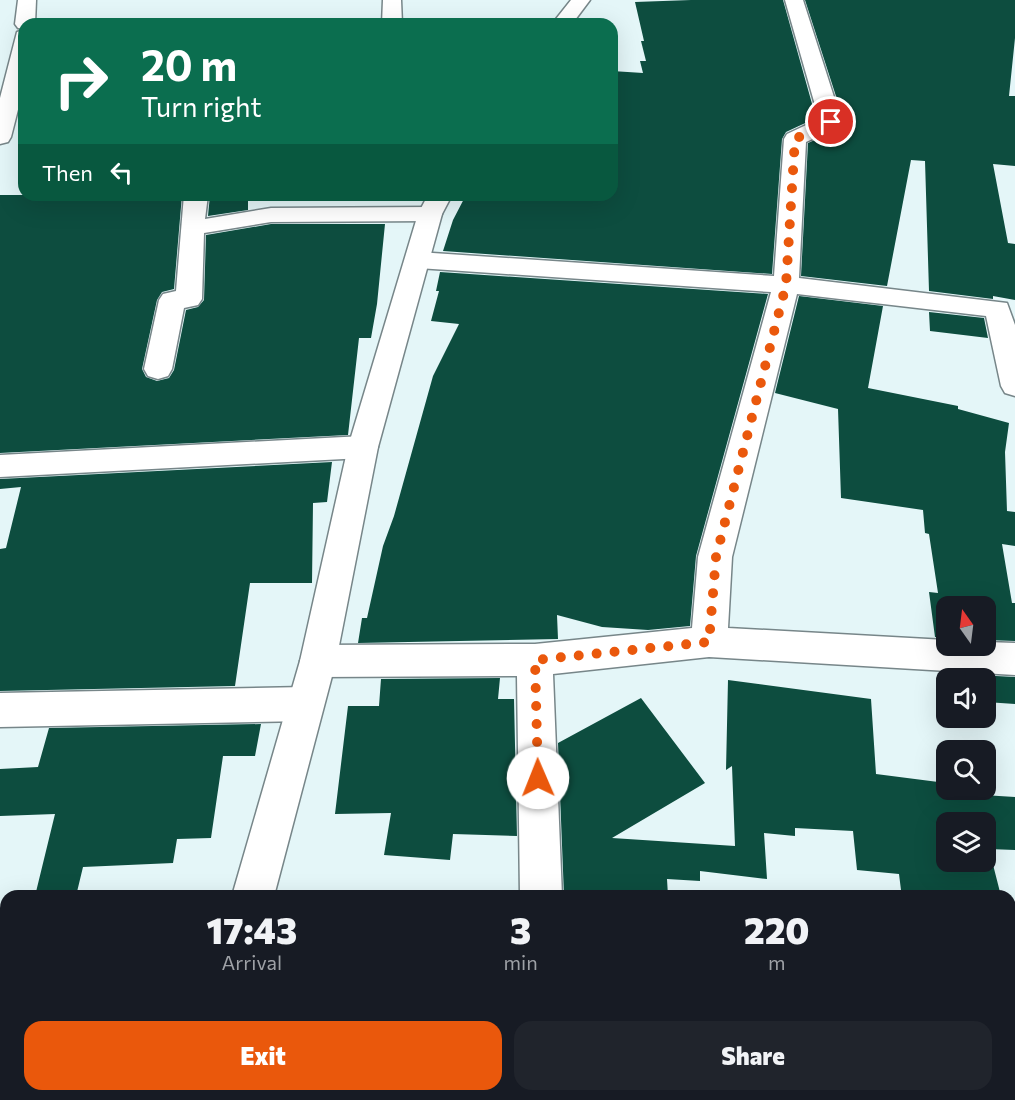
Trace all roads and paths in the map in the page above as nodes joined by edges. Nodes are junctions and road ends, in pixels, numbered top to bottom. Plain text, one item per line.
1 (27, 0) edge
2 (392, 0) edge
3 (581, 0) edge
4 (794, 0) edge
5 (26, 18) edge
6 (392, 18) edge
7 (567, 18) edge
8 (18, 46) edge
9 (0, 52) edge
10 (18, 64) edge
11 (0, 137) edge
12 (195, 201) edge
13 (374, 204) edge
14 (435, 205) edge
15 (192, 228) junction
16 (417, 260) junction
17 (786, 285) junction
18 (158, 369) dead end
19 (1015, 386) edge
20 (363, 447) junction
21 (0, 466) edge
22 (709, 642) junction
23 (1015, 659) edge
24 (535, 660) junction
25 (318, 661) junction
26 (305, 704) junction
27 (0, 710) edge
28 (255, 890) edge
29 (541, 890) edge

1 - 5 street
2 - 6 street
3 - 7 street
4 - 17 street
8 - 9 street
10 - 11 street
12 - 15 street
13 - 14 street
13 - 15 street
14 - 16 street
15 - 18 street
16 - 17 street
16 - 20 street
17 - 19 street
17 - 22 street
20 - 21 street
20 - 25 street
22 - 23 street
22 - 24 street
24 - 25 street
24 - 29 street
25 - 26 street
26 - 27 street
26 - 28 street

